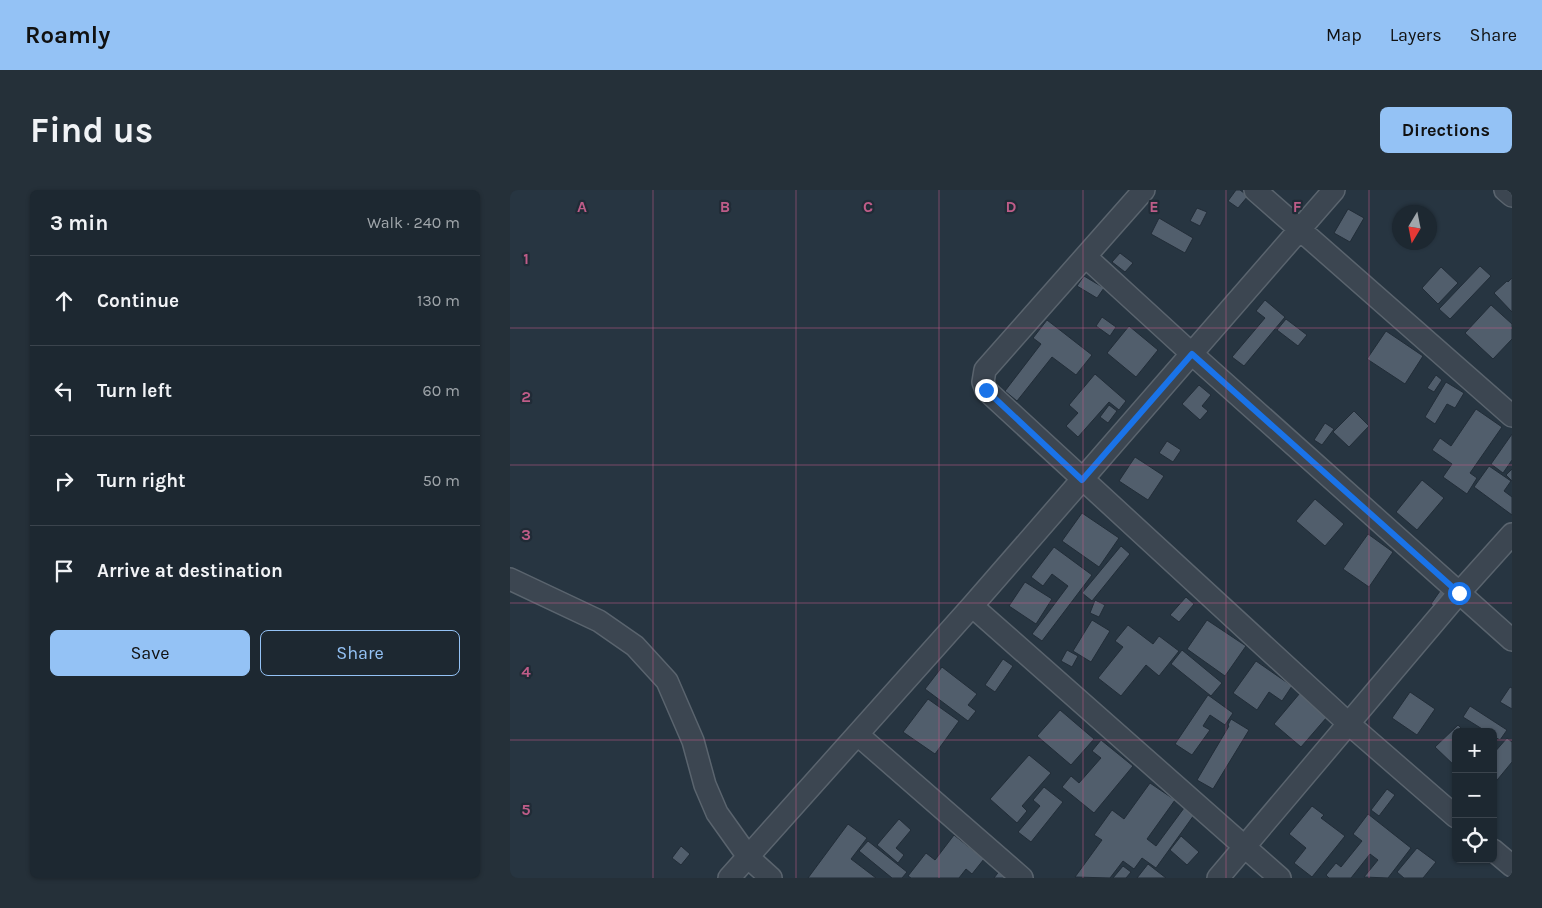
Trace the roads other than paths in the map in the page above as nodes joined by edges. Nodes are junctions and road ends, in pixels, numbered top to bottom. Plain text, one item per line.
1 (1144, 190) edge
2 (1255, 190) edge
3 (1334, 190) edge
4 (1505, 190) edge
5 (1512, 196) edge
6 (1300, 229) junction
7 (1086, 258) junction
8 (1192, 354) junction
9 (1512, 416) edge
10 (1082, 480) junction
11 (1512, 534) edge
12 (510, 579) edge
13 (1459, 593) junction
14 (972, 606) junction
15 (1512, 640) edge
16 (1349, 724) junction
17 (858, 735) junction
18 (1452, 814) edge
19 (1245, 847) junction
20 (1497, 853) edge
21 (748, 858) junction
22 (1512, 866) edge
23 (729, 878) edge
24 (772, 878) edge
25 (1022, 878) edge
26 (1218, 878) edge
27 (1280, 878) edge

1 - 7 street
2 - 6 street
3 - 6 street
4 - 5 street
6 - 8 street
6 - 9 street
7 - 8 street
7 - 10 street
8 - 10 street
8 - 13 street
10 - 14 street
10 - 16 street
11 - 13 street
12 - 21 street
13 - 15 street
13 - 16 street
14 - 17 street
14 - 19 street
16 - 18 street
16 - 19 street
17 - 21 street
17 - 25 street
19 - 26 street
19 - 27 street
20 - 22 street
21 - 23 street
21 - 24 street

